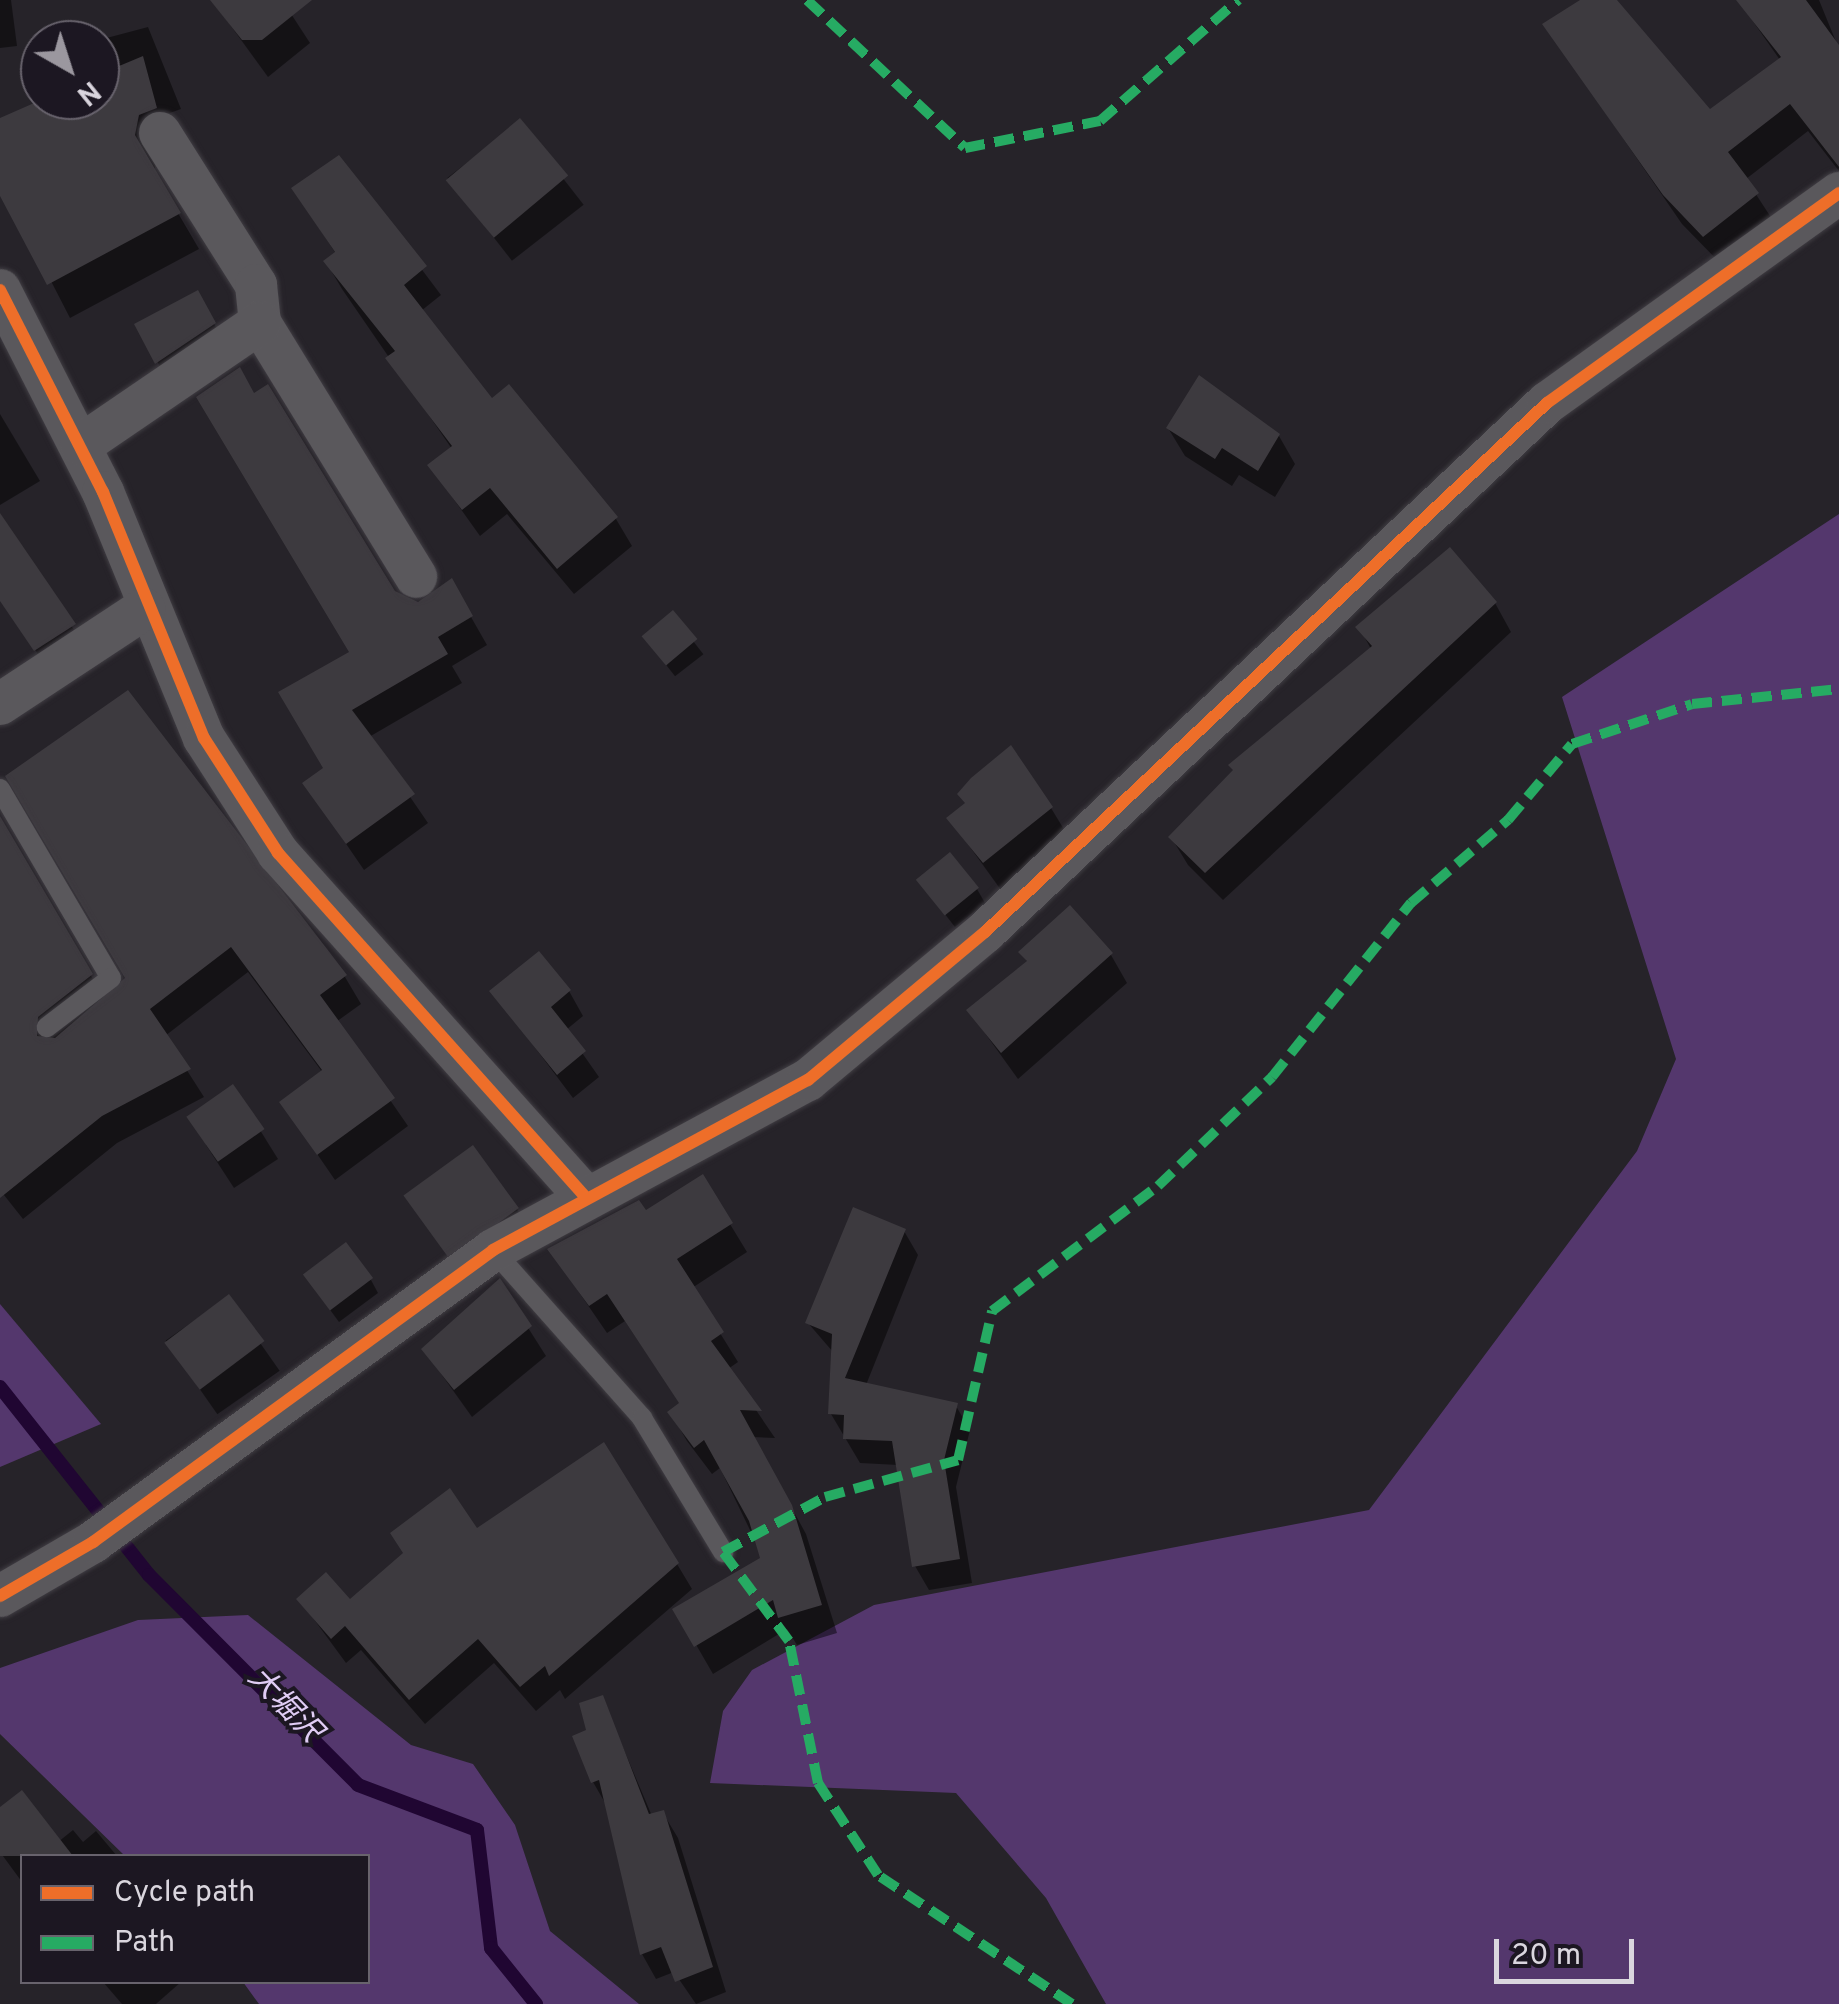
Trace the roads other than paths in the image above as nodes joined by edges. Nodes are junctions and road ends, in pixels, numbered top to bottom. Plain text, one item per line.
1 (160, 133) dead end
2 (1839, 194) edge
3 (0, 290) edge
4 (260, 323) junction
5 (82, 444) junction
6 (416, 577) dead end
7 (144, 609) junction
8 (0, 704) edge
9 (0, 789) edge
10 (47, 1027) dead end
11 (586, 1198) junction
12 (493, 1250) junction
13 (724, 1552) dead end
14 (0, 1596) edge

1 - 4 street
2 - 11 street
3 - 5 street
4 - 5 street
4 - 6 street
5 - 7 street
7 - 8 street
7 - 11 street
9 - 10 lane
11 - 12 street
12 - 13 lane
12 - 14 street

